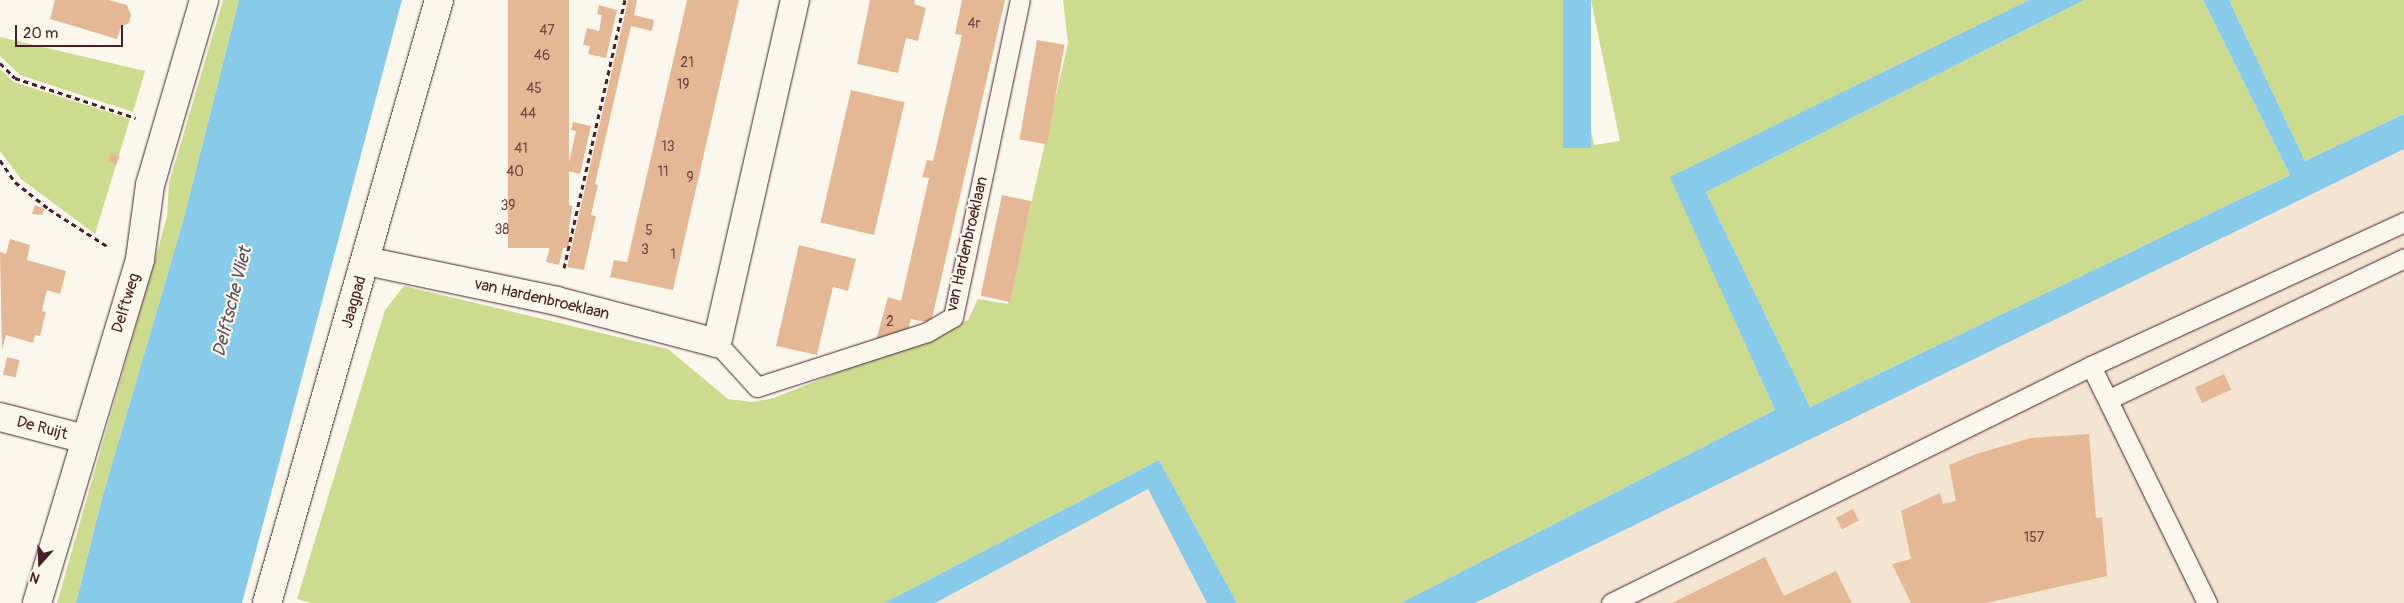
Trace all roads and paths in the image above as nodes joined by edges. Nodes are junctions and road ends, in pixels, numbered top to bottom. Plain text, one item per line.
1 (204, 0) edge
2 (439, 0) edge
3 (625, 0) edge
4 (795, 0) edge
5 (1020, 0) edge
6 (0, 63) edge
7 (167, 128) junction
8 (0, 160) edge
9 (2404, 222) edge
10 (2404, 258) edge
11 (140, 259) junction
12 (366, 261) junction
13 (557, 301) junction
14 (717, 343) junction
15 (2091, 366) junction
16 (2109, 399) junction
17 (0, 417) edge
18 (85, 439) junction
19 (38, 603) edge
20 (267, 603) edge
21 (1611, 603) edge
22 (2207, 603) edge

1 - 7 street, Delftweg
2 - 12 street, Jaagpad
3 - 13 path
4 - 14 street
5 - 14 lane, van Hardenbroeklaan
6 - 7 path
7 - 11 street, Delftweg
8 - 11 path
9 - 15 lane
10 - 16 lane
11 - 18 street, Delftweg
12 - 13 street, van Hardenbroeklaan
12 - 20 street, Jaagpad
13 - 14 street, van Hardenbroeklaan
15 - 16 lane
15 - 21 lane
16 - 22 lane
17 - 18 street, De Ruijt
18 - 19 street, Delftweg

